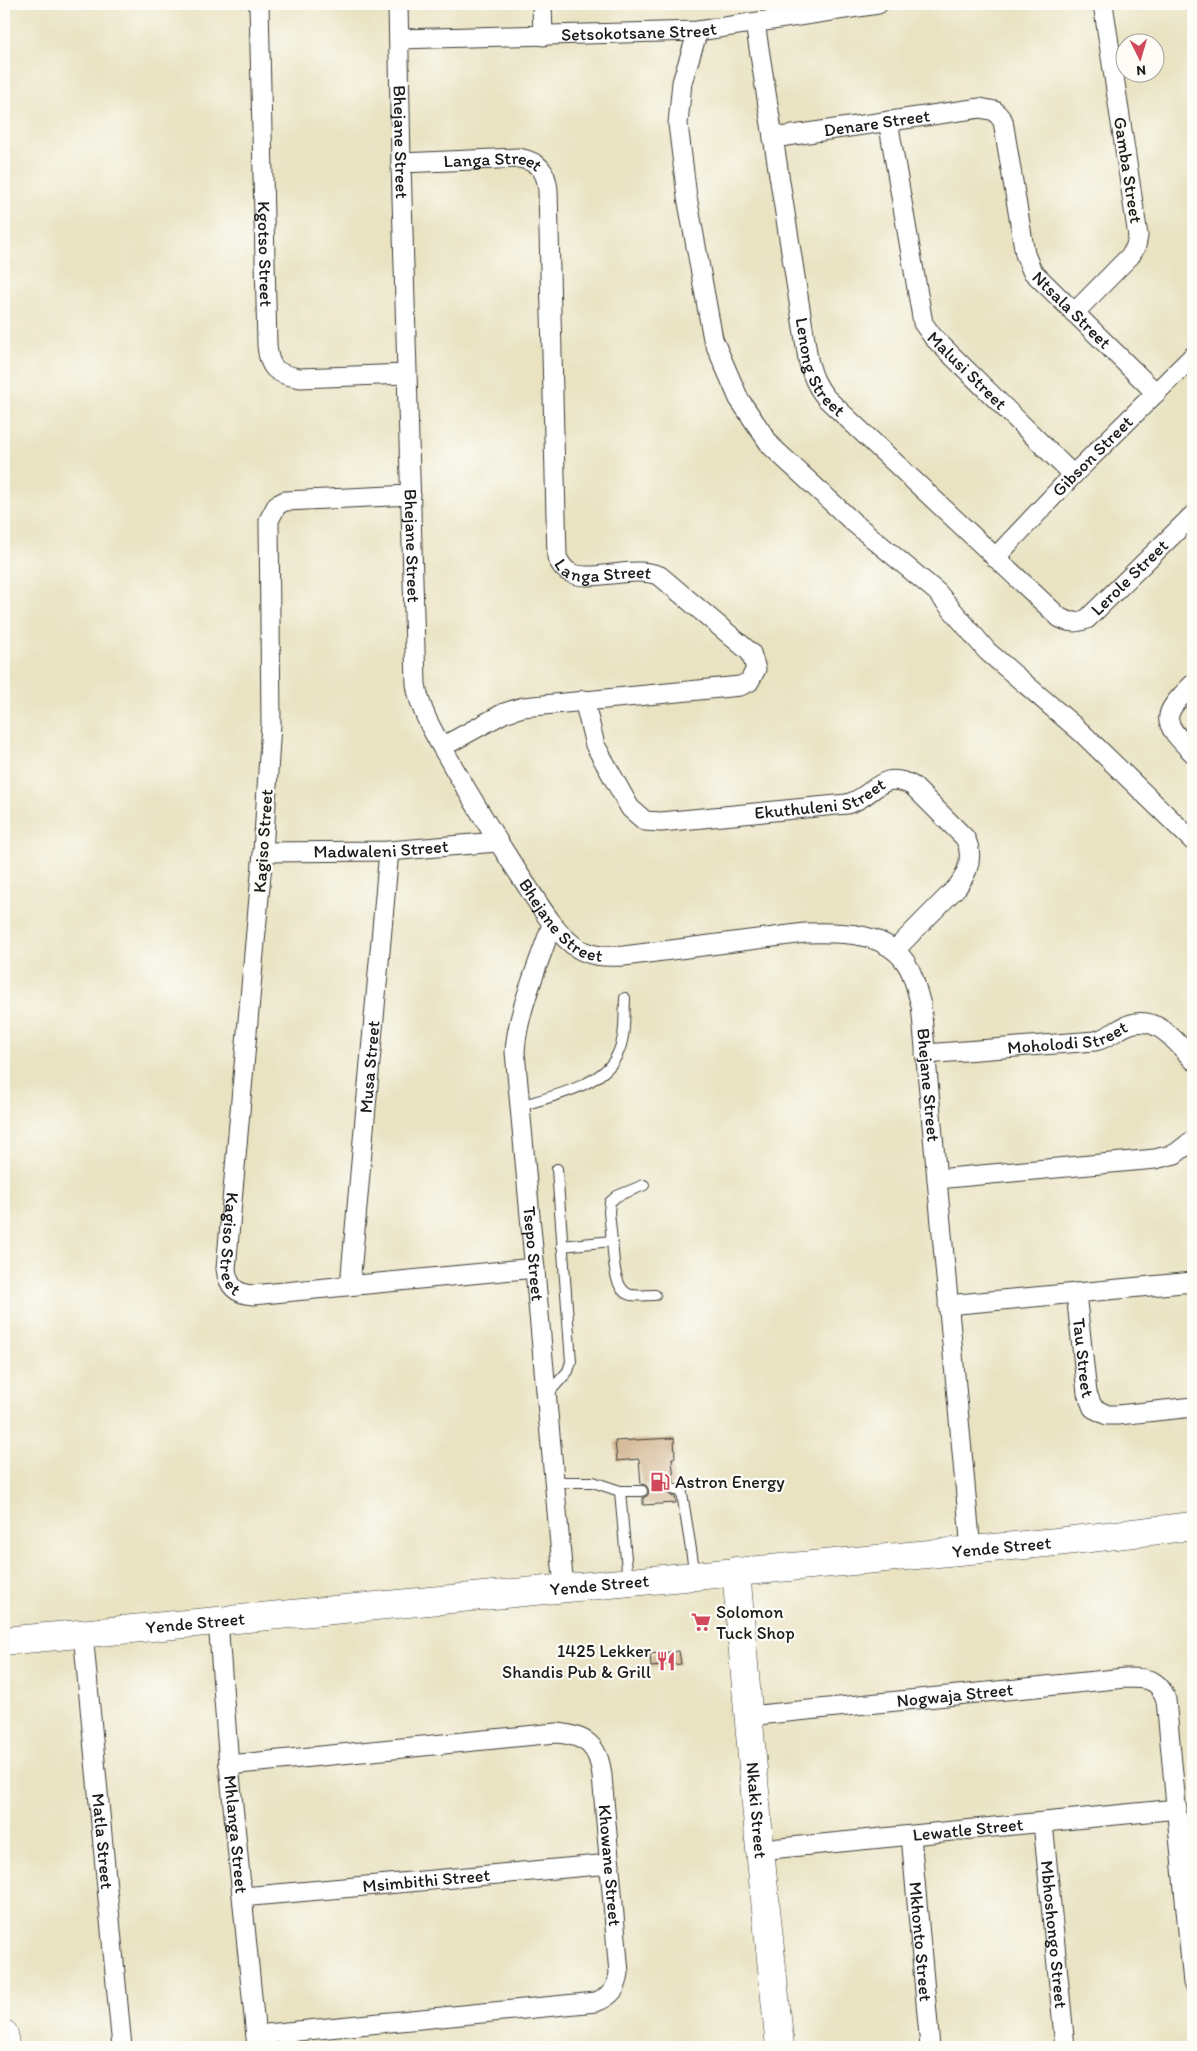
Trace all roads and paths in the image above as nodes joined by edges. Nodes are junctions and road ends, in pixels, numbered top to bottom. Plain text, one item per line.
1 (259, 4) edge
2 (398, 4) edge
3 (542, 4) edge
4 (878, 4) edge
5 (1103, 4) edge
6 (755, 23) junction
7 (698, 31) junction
8 (543, 36) junction
9 (399, 39) junction
10 (980, 108) joint
11 (888, 121) junction
12 (774, 138) junction
13 (401, 163) junction
14 (1074, 313) junction
15 (1193, 356) edge
16 (406, 374) junction
17 (1156, 393) junction
18 (1073, 475) junction
19 (411, 495) junction
20 (1193, 515) edge
21 (995, 558) junction
22 (1060, 618) joint
23 (1193, 684) edge
24 (584, 700) junction
25 (442, 747) junction
26 (1193, 753) edge
27 (1193, 841) edge
28 (497, 842) junction
29 (389, 851) junction
30 (263, 852) junction
31 (552, 924) junction
32 (895, 950) junction
33 (625, 998) dead end
34 (925, 1054) junction
35 (1193, 1060) edge
36 (520, 1106) junction
37 (1193, 1140) edge
38 (557, 1169) dead end
39 (937, 1180) junction
40 (644, 1185) dead end
41 (612, 1241) junction
42 (562, 1246) junction
43 (535, 1268) junction
44 (1193, 1282) edge
45 (350, 1285) junction
46 (1076, 1293) junction
47 (655, 1295) dead end
48 (948, 1305) junction
49 (547, 1395) junction
50 (1193, 1407) edge
51 (555, 1482) junction
52 (642, 1490) dead end
53 (675, 1490) dead end
54 (620, 1491) junction
55 (1193, 1526) edge
56 (972, 1550) junction
57 (736, 1572) junction
58 (695, 1576) junction
59 (628, 1582) junction
60 (564, 1588) junction
61 (218, 1621) junction
62 (83, 1633) junction
63 (4, 1641) edge
64 (748, 1716) junction
65 (230, 1765) junction
66 (1177, 1809) junction
67 (1043, 1823) junction
68 (912, 1836) junction
69 (760, 1850) junction
70 (610, 1864) junction
71 (1189, 1892) edge
72 (243, 1897) junction
73 (1193, 1983) edge
74 (4, 2034) edge
75 (257, 2041) edge
76 (5, 2047) edge
77 (122, 2047) edge
78 (780, 2047) edge
79 (930, 2047) edge
80 (1065, 2047) edge

1 - 16 street, Kgotso Street
2 - 9 street, Bhejane Street
3 - 8 street
4 - 6 street, Setsokotsane Street
5 - 14 street, Gamba Street
6 - 7 street, Setsokotsane Street
6 - 12 street, Lenong Street
7 - 8 street, Setsokotsane Street
7 - 27 street
8 - 9 street, Setsokotsane Street
9 - 13 street, Bhejane Street
10 - 11 street, Denare Street
10 - 14 street, Ntsala Street
11 - 12 street, Denare Street
11 - 18 street, Malusi Street
12 - 21 street, Lenong Street
13 - 16 street, Bhejane Street
13 - 24 street, Langa Street
14 - 17 street, Ntsala Street
15 - 17 street, Gibson Street
16 - 19 street, Bhejane Street
17 - 18 street, Gibson Street
18 - 21 street, Gibson Street
19 - 25 street, Bhejane Street
19 - 30 street, Kagiso Street
20 - 22 street, Lerole Street
21 - 22 street, Lenong Street
23 - 26 street
24 - 25 street, Langa Street
24 - 32 street, Ekuthuleni Street
25 - 28 street, Bhejane Street
28 - 29 street, Madwaleni Street
28 - 31 street, Bhejane Street
29 - 30 street, Madwaleni Street
29 - 45 street, Musa Street
30 - 45 street, Kagiso Street
31 - 32 street, Bhejane Street
31 - 36 street, Tsepo Street
32 - 34 street, Bhejane Street
33 - 36 lane
34 - 35 street, Moholodi Street
34 - 39 street, Bhejane Street
36 - 43 street, Tsepo Street
37 - 39 street
38 - 42 lane
39 - 48 street, Bhejane Street
40 - 41 lane
41 - 42 lane
41 - 47 lane
42 - 49 lane
43 - 45 street
43 - 49 street, Tsepo Street
44 - 46 street, Tau Street
46 - 48 street, Tau Street
46 - 50 street, Tau Street
48 - 56 street, Bhejane Street
49 - 51 street, Tsepo Street
51 - 54 lane
51 - 60 street, Tsepo Street
52 - 54 lane
53 - 58 lane
54 - 59 lane
55 - 56 street, Yende Street
56 - 57 street, Yende Street
57 - 58 street, Yende Street
57 - 64 street, Nkaki Street
58 - 59 street, Yende Street
59 - 60 street, Yende Street
60 - 61 street, Yende Street
61 - 62 street, Yende Street
61 - 65 street, Mhlanga Street
62 - 63 street, Yende Street
62 - 77 street, Matla Street
64 - 66 street, Nogwaja Street
64 - 69 street, Nkaki Street
65 - 70 street, Khowane Street
65 - 72 street, Mhlanga Street
66 - 67 street, Lewatle Street
66 - 71 street
67 - 68 street, Lewatle Street
67 - 80 street, Mbhoshongo Street
68 - 69 street, Lewatle Street
68 - 79 street, Mkhonto Street
69 - 78 street, Nkaki Street
70 - 72 street, Msimbithi Street
70 - 75 street, Khowane Street
71 - 73 street
72 - 75 street, Mhlanga Street
74 - 76 street

